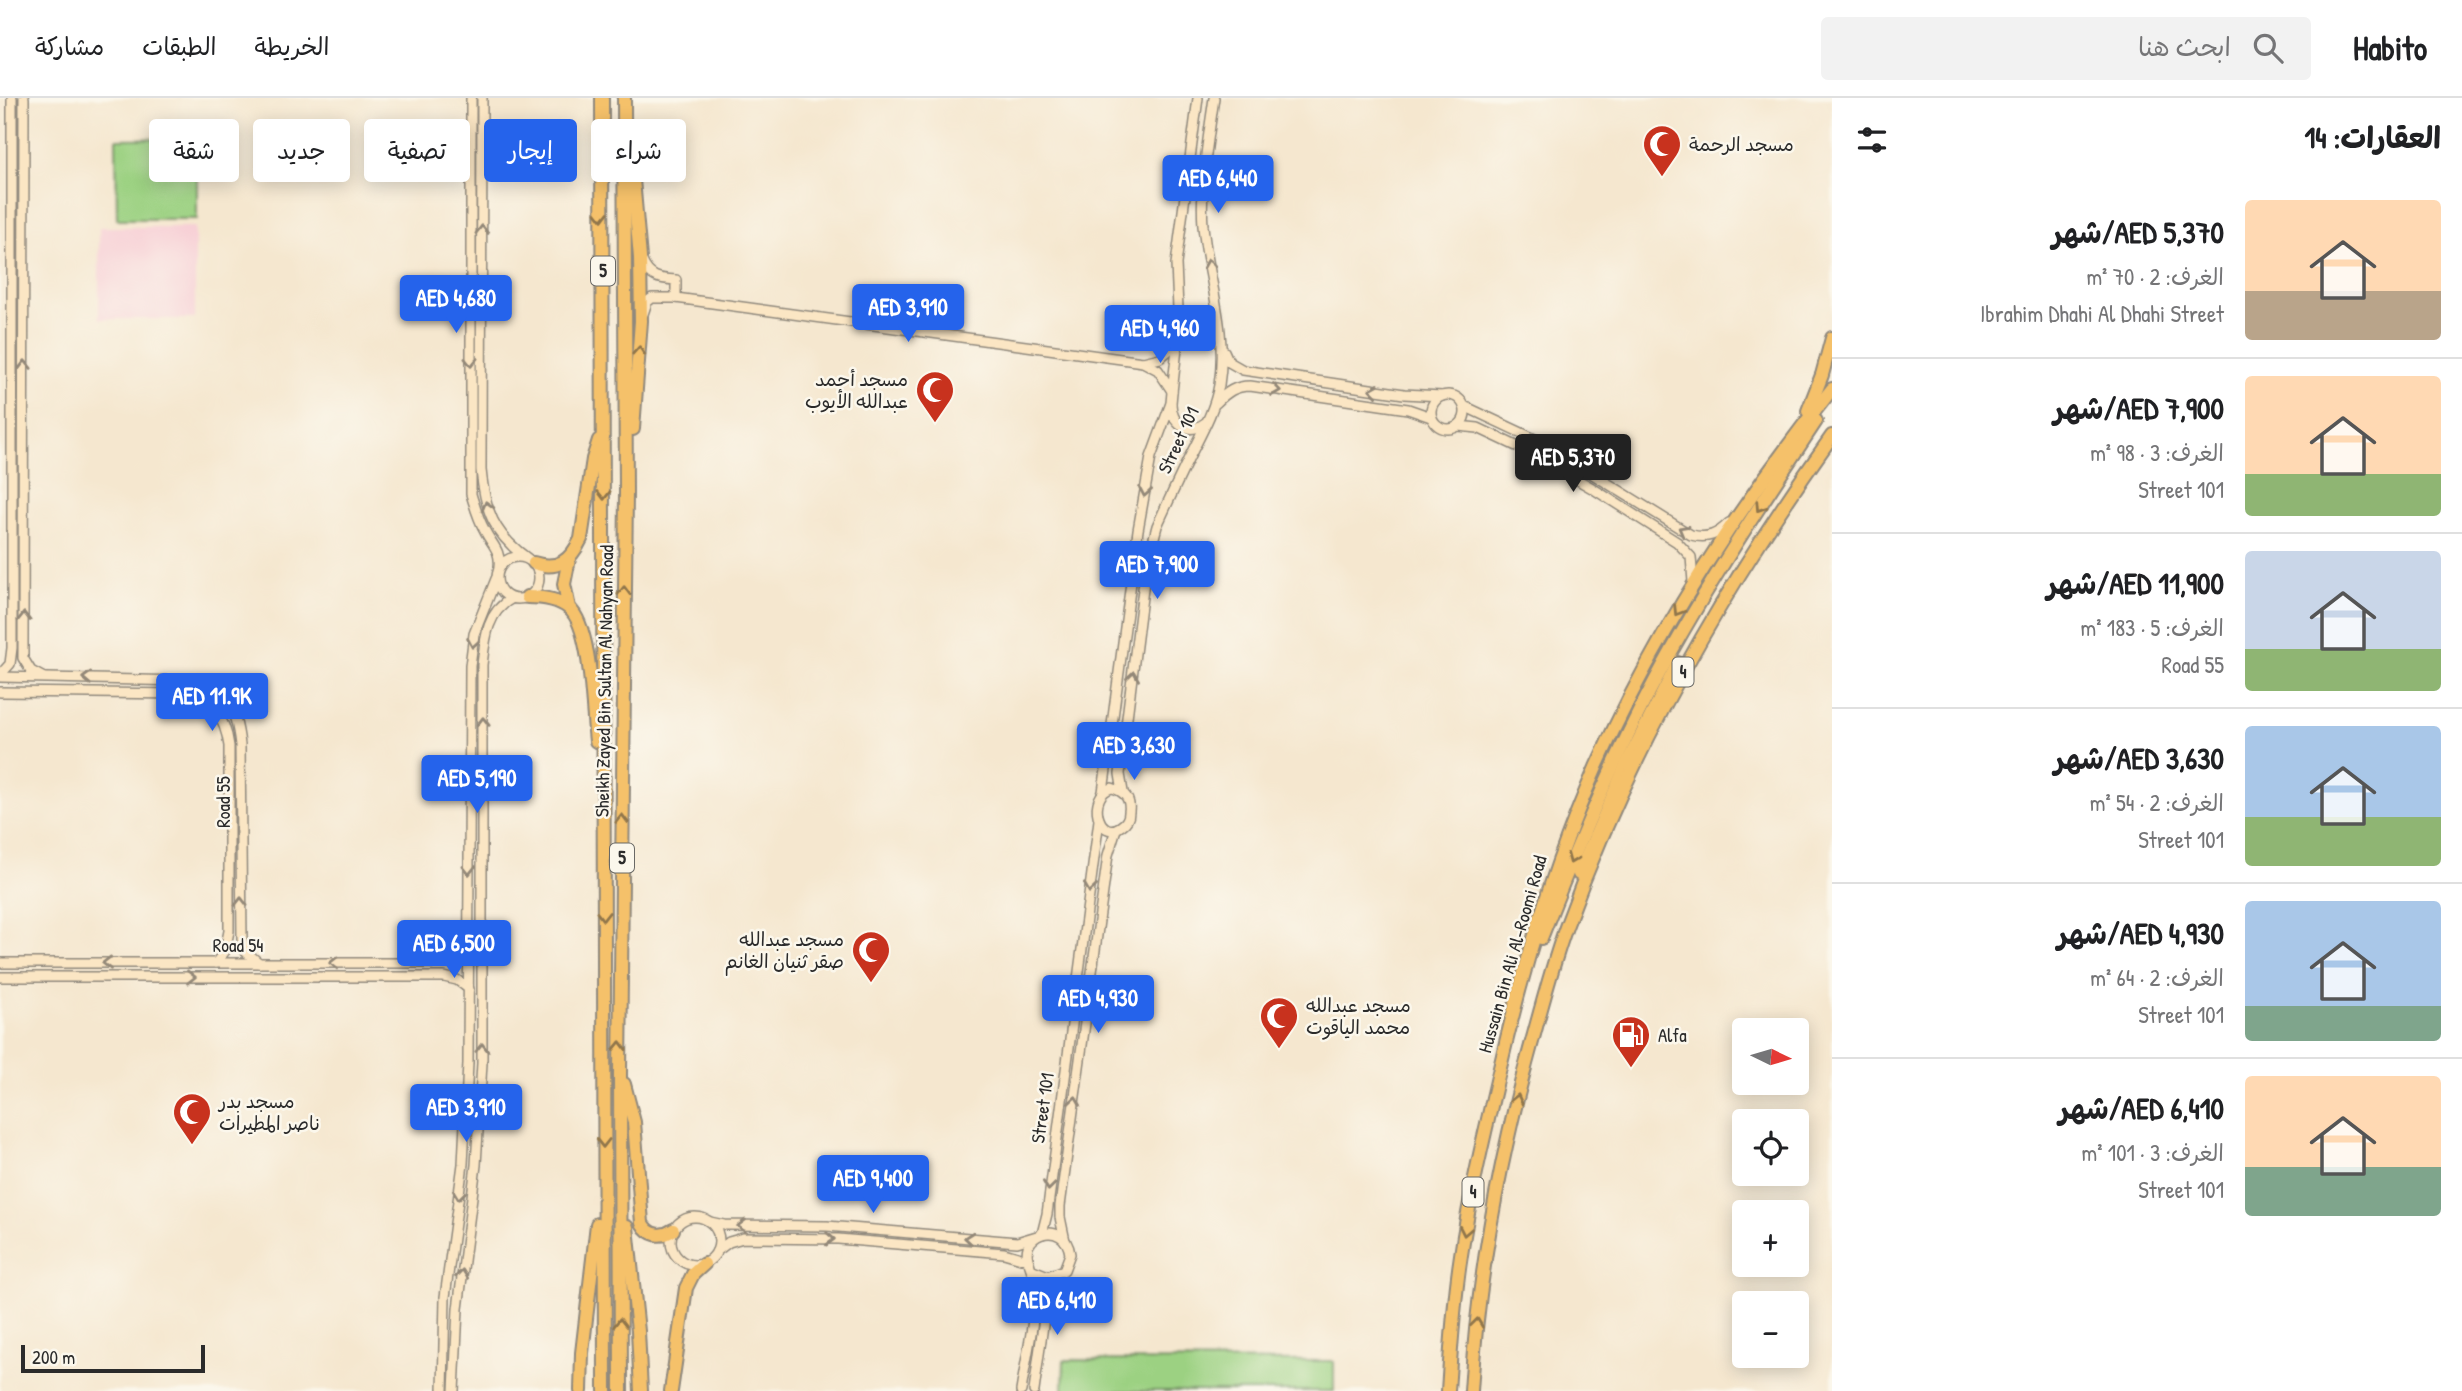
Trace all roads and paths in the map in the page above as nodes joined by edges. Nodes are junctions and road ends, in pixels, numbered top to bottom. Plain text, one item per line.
1 (12, 98) edge
2 (24, 98) edge
3 (471, 98) edge
4 (482, 98) edge
5 (602, 98) edge
6 (624, 98) edge
7 (1198, 98) edge
8 (1214, 98) edge
9 (1196, 113) junction
10 (1212, 114) junction
11 (625, 119) edge
12 (1191, 148) junction
13 (1206, 153) junction
14 (470, 157) joint
15 (482, 157) junction
16 (470, 176) joint
17 (482, 178) junction
18 (625, 182) edge
19 (634, 182) edge
20 (640, 258) junction
21 (676, 298) junction
22 (641, 321) junction
23 (1179, 331) junction
24 (1219, 331) junction
25 (1832, 338) edge
26 (1177, 343) junction
27 (1221, 346) junction
28 (1143, 362) junction
29 (1832, 389) edge
30 (1172, 392) junction
31 (1442, 396) junction
32 (1832, 397) edge
33 (25, 398) junction
34 (12, 401) junction
35 (1171, 403) junction
36 (1214, 404) junction
37 (1464, 406) junction
38 (1431, 418) junction
39 (12, 421) junction
40 (25, 422) junction
41 (1207, 422) junction
42 (604, 426) junction
43 (1458, 426) junction
44 (1832, 427) edge
45 (1795, 436) junction
46 (1832, 436) edge
47 (626, 492) junction
48 (1740, 511) junction
49 (1663, 517) junction
50 (1655, 528) junction
51 (569, 559) junction
52 (531, 561) junction
53 (499, 567) junction
54 (496, 579) junction
55 (1692, 589) junction
56 (527, 597) junction
57 (511, 599) junction
58 (1128, 602) junction
59 (1141, 607) junction
60 (569, 608) junction
61 (1123, 641) junction
62 (1137, 645) junction
63 (12, 648) junction
64 (23, 648) junction
65 (0, 676) edge
66 (42, 677) junction
67 (117, 679) junction
68 (131, 680) junction
69 (0, 692) edge
70 (117, 692) junction
71 (132, 693) junction
72 (1103, 792) junction
73 (1123, 792) junction
74 (603, 798) junction
75 (469, 815) junction
76 (483, 815) junction
77 (1099, 820) junction
78 (1116, 829) junction
79 (469, 832) junction
80 (483, 833) junction
81 (1567, 926) junction
82 (229, 931) junction
83 (241, 933) junction
84 (469, 946) junction
85 (0, 963) edge
86 (216, 963) junction
87 (259, 963) junction
88 (436, 963) junction
89 (435, 976) junction
90 (0, 977) edge
91 (1077, 984) junction
92 (1090, 988) junction
93 (469, 989) junction
94 (1517, 997) junction
95 (1073, 1014) junction
96 (1086, 1019) junction
97 (620, 1073) junction
98 (466, 1119) junction
99 (479, 1127) junction
100 (463, 1164) junction
101 (476, 1165) junction
102 (603, 1168) junction
103 (620, 1168) junction
104 (710, 1222) junction
105 (673, 1230) junction
106 (1039, 1235) junction
107 (1065, 1241) junction
108 (717, 1251) junction
109 (1028, 1260) junction
110 (704, 1264) junction
111 (1033, 1270) junction
112 (1052, 1276) junction
113 (458, 1309) junction
114 (445, 1310) junction
115 (443, 1391) edge
116 (454, 1391) edge
117 (581, 1391) edge
118 (605, 1391) edge
119 (621, 1391) edge
120 (641, 1391) edge
121 (671, 1391) edge
122 (1021, 1391) edge
123 (1034, 1391) edge
124 (1448, 1391) edge
125 (1471, 1391) edge

1 - 34 street
33 -> 2 street
3 - 14 street
4 - 15 street
5 -> 42 highway, Sheikh Zayed Bin Sultan Al Nahyan Road / 5
6 - 11 highway, Sheikh Zayed Bin Sultan Al Nahyan Road / 5
7 - 9 street, Street 101
8 - 10 street, Street 101
9 - 10 street
9 - 12 street, Street 101
10 - 13 street, Street 101
12 - 13 street
12 - 23 street, Street 101
24 -> 13 street, Street 101
14 - 15 street
15 - 17 street
16 - 17 street
16 -> 53 street
52 -> 17 street
18 - 47 highway, Sheikh Zayed Bin Sultan Al Nahyan Road / 5
19 - 20 highway
20 - 21 street
20 - 22 highway
21 - 22 street
21 - 28 street
47 -> 22 highway
23 - 24 street
23 - 26 street, Street 101
24 - 27 street, Street 101
25 - 45 highway
26 - 28 street
26 - 30 street, Street 101
31 -> 27 street
27 - 36 street, Street 101
28 - 30 street
29 - 45 highway, Hussain Bin Ali Al-Roomi Road / 4
30 - 35 street, Street 101
31 - 37 street
31 - 38 street
32 -> 94 highway
33 - 34 street
33 - 40 street
34 - 39 street
35 - 41 street
35 -> 58 street, Street 101
36 -> 38 street
36 - 41 street, Street 101
37 - 43 street
37 - 49 street
38 - 43 street
39 - 40 street
39 - 63 street
64 -> 40 street
41 - 59 street, Street 101
42 - 51 highway
42 -> 74 highway, Sheikh Zayed Bin Sultan Al Nahyan Road / 5
43 - 50 street
44 - 81 highway
45 - 48 highway, Hussain Bin Ali Al-Roomi Road / 4
46 - 81 highway, 4
97 -> 47 highway, Sheikh Zayed Bin Sultan Al Nahyan Road / 5
48 -> 49 street
48 - 55 highway, Hussain Bin Ali Al-Roomi Road / 4
49 - 50 street
50 - 55 street
51 - 52 highway
51 - 60 highway
52 - 53 street
52 - 56 street
53 - 54 street
54 - 57 street
54 -> 75 street
55 -> 94 highway, Hussain Bin Ali Al-Roomi Road / 4
56 - 57 street
56 - 60 highway
76 -> 57 street
58 - 59 street
58 - 61 street, Street 101
59 - 62 street, Street 101
60 - 74 highway
61 - 62 street
61 - 72 street, Street 101
73 -> 62 street, Street 101
63 - 64 street
63 - 65 street
64 - 66 street
65 - 66 street, Road 55
67 -> 66 street, Road 55
67 - 68 street, Road 55
67 - 70 street
68 - 71 street
83 -> 68 street, Road 55
69 - 70 street, Road 55
70 - 71 street, Road 55
71 - 82 street, Road 55
72 - 73 street
72 - 77 street
73 - 78 street
74 -> 102 highway, Sheikh Zayed Bin Sultan Al Nahyan Road / 5
75 - 76 street
75 - 79 street
76 - 80 street
77 - 78 street
77 -> 91 street, Street 101
78 - 92 street, Street 101
79 - 80 street
79 -> 84 street
99 -> 80 street
125 -> 81 highway, 4
82 - 83 street
82 - 86 street, Road 55
83 - 87 street, Road 55
84 - 88 street, Road 54
84 - 93 street
86 -> 85 street, Road 54
86 - 87 street, Road 54
88 -> 87 street, Road 54
88 - 89 street
90 -> 89 street, Road 54
89 - 93 street, Road 54
91 - 92 street
91 - 95 street, Street 101
92 - 96 street, Street 101
93 - 98 street
94 -> 124 highway, Hussain Bin Ali Al-Roomi Road / 4
95 - 96 street
95 -> 106 street, Street 101
107 -> 96 street, Street 101
97 - 103 highway, Sheikh Zayed Bin Sultan Al Nahyan Road / 5
97 - 105 highway
98 - 99 street
98 - 100 street
99 - 101 street
100 - 101 street
100 -> 114 street
113 -> 101 street
102 - 117 highway
102 - 118 highway, Sheikh Zayed Bin Sultan Al Nahyan Road / 5
119 -> 103 highway, Sheikh Zayed Bin Sultan Al Nahyan Road / 5
103 - 120 highway
104 - 105 street
106 -> 104 street
104 - 108 street
105 - 110 street
106 - 107 street
106 - 109 street
107 - 112 street
108 -> 109 street
108 - 110 street
109 - 111 street
110 - 121 highway
111 - 112 street
111 - 122 street
112 - 123 street
113 - 114 street
113 - 116 street
114 - 115 street

